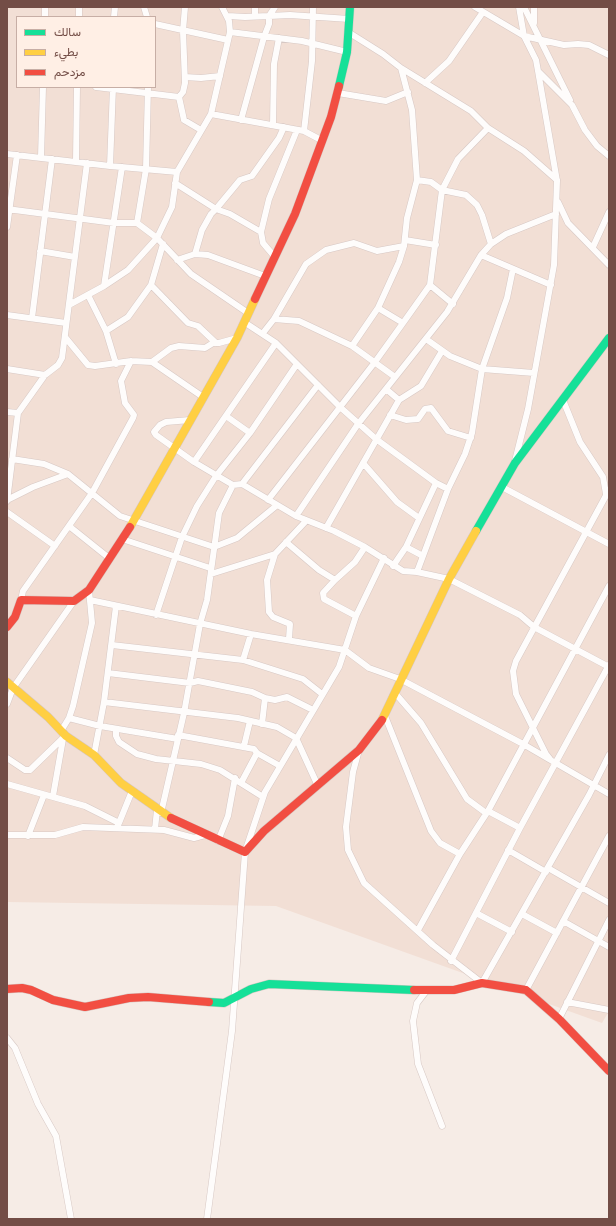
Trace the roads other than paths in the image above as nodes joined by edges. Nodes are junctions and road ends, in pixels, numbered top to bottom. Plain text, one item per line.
1 (185, 7) edge
2 (222, 7) edge
3 (255, 7) edge
4 (275, 7) edge
5 (313, 7) edge
6 (350, 7) edge
7 (475, 7) edge
8 (520, 7) edge
9 (524, 7) edge
10 (534, 7) edge
11 (483, 12) junction
12 (228, 16) junction
13 (255, 16) junction
14 (269, 16) junction
15 (314, 17) junction
16 (349, 19) junction
17 (156, 24) edge
18 (534, 25) junction
19 (183, 32) junction
20 (230, 32) junction
21 (348, 32) junction
22 (524, 36) junction
23 (264, 37) junction
24 (279, 38) junction
25 (535, 39) junction
26 (228, 40) junction
27 (542, 41) junction
28 (313, 44) junction
29 (347, 52) junction
30 (609, 55) edge
31 (536, 60) junction
32 (401, 68) junction
33 (538, 71) junction
34 (220, 76) junction
35 (185, 77) junction
36 (425, 83) junction
37 (43, 88) edge
38 (77, 88) edge
39 (113, 88) edge
40 (148, 90) edge
41 (408, 92) junction
42 (338, 93) junction
43 (179, 97) junction
44 (572, 105) junction
45 (211, 114) junction
46 (241, 120) junction
47 (273, 124) junction
48 (284, 127) junction
49 (488, 128) junction
50 (201, 130) junction
51 (297, 130) junction
52 (304, 131) junction
53 (321, 140) junction
54 (7, 154) edge
55 (17, 155) junction
56 (609, 156) edge
57 (41, 158) junction
58 (52, 159) junction
59 (76, 161) junction
60 (87, 163) junction
61 (110, 166) junction
62 (122, 167) junction
63 (146, 169) junction
64 (177, 172) junction
65 (417, 180) junction
66 (557, 180) junction
67 (175, 183) junction
68 (442, 190) junction
69 (558, 200) junction
70 (8, 209) edge
71 (216, 209) junction
72 (609, 212) edge
73 (45, 214) junction
74 (556, 214) junction
75 (80, 218) junction
76 (114, 223) junction
77 (137, 223) junction
78 (7, 227) edge
79 (261, 232) junction
80 (157, 238) junction
81 (405, 243) junction
82 (163, 244) junction
83 (491, 244) junction
84 (436, 245) junction
85 (593, 248) junction
86 (40, 251) junction
87 (196, 254) junction
88 (481, 255) junction
89 (75, 256) junction
90 (274, 256) junction
91 (177, 260) junction
92 (609, 265) edge
93 (513, 269) junction
94 (265, 276) junction
95 (151, 285) junction
96 (430, 285) junction
97 (551, 285) junction
98 (104, 286) junction
99 (88, 295) junction
100 (453, 304) junction
101 (69, 305) junction
102 (378, 308) junction
103 (248, 313) junction
104 (7, 315) edge
105 (32, 318) junction
106 (274, 319) junction
107 (244, 322) junction
108 (66, 323) junction
109 (403, 323) junction
110 (106, 331) junction
111 (262, 333) junction
112 (65, 337) junction
113 (237, 338) junction
114 (609, 338) edge
115 (426, 339) junction
116 (216, 343) junction
117 (276, 343) junction
118 (352, 346) junction
119 (442, 351) junction
120 (131, 362) junction
121 (152, 362) junction
122 (375, 362) junction
123 (116, 364) junction
124 (297, 364) junction
125 (7, 368) edge
126 (482, 369) junction
127 (534, 373) junction
128 (45, 375) junction
129 (395, 377) junction
130 (318, 385) junction
131 (386, 389) junction
132 (203, 397) junction
133 (399, 400) junction
134 (563, 400) junction
135 (340, 407) junction
136 (7, 412) edge
137 (18, 413) junction
138 (390, 415) junction
139 (226, 416) junction
140 (190, 420) junction
141 (358, 424) junction
142 (250, 434) junction
143 (471, 438) junction
144 (376, 439) junction
145 (174, 448) junction
146 (12, 459) junction
147 (194, 462) junction
148 (363, 463) junction
149 (515, 463) junction
150 (9, 466) edge
151 (68, 474) junction
152 (216, 476) junction
153 (436, 483) junction
154 (242, 484) junction
155 (233, 485) junction
156 (502, 487) junction
157 (448, 489) junction
158 (608, 492) edge
159 (92, 493) junction
160 (268, 500) junction
161 (7, 501) edge
162 (276, 506) junction
163 (7, 512) edge
164 (296, 516) junction
165 (419, 518) junction
166 (134, 521) junction
167 (306, 521) junction
168 (69, 526) junction
169 (326, 528) junction
170 (586, 532) junction
171 (182, 537) junction
172 (122, 540) junction
173 (286, 542) junction
174 (609, 544) edge
175 (55, 546) junction
176 (214, 547) junction
177 (365, 547) junction
178 (406, 547) junction
179 (275, 554) junction
180 (423, 556) junction
181 (177, 557) junction
182 (109, 558) junction
183 (384, 558) junction
184 (393, 566) junction
185 (210, 571) junction
186 (417, 572) junction
187 (449, 579) junction
188 (334, 580) junction
189 (609, 586) edge
190 (89, 590) junction
191 (22, 600) junction
192 (74, 600) junction
193 (90, 600) junction
194 (116, 606) junction
195 (156, 615) junction
196 (356, 616) junction
197 (200, 624) junction
198 (7, 627) edge
199 (534, 627) junction
200 (251, 634) junction
201 (289, 639) junction
202 (112, 645) junction
203 (575, 649) junction
204 (345, 650) junction
205 (195, 654) junction
206 (243, 660) junction
207 (609, 666) edge
208 (108, 673) junction
209 (400, 679) junction
210 (190, 683) junction
211 (10, 685) edge
212 (395, 693) junction
213 (322, 694) junction
214 (265, 698) junction
215 (104, 702) junction
216 (7, 704) edge
217 (313, 710) junction
218 (184, 713) junction
219 (385, 716) junction
220 (69, 718) junction
221 (250, 721) junction
222 (262, 724) junction
223 (100, 726) junction
224 (533, 727) junction
225 (116, 729) junction
226 (63, 736) junction
227 (178, 737) junction
228 (296, 738) junction
229 (523, 744) junction
230 (244, 746) junction
231 (359, 750) junction
232 (257, 753) junction
233 (94, 755) junction
234 (609, 755) edge
235 (7, 758) edge
236 (173, 761) junction
237 (554, 762) junction
238 (280, 766) junction
239 (235, 778) junction
240 (241, 783) junction
241 (7, 784) edge
242 (594, 785) junction
243 (318, 786) junction
244 (132, 791) junction
245 (44, 794) junction
246 (609, 794) edge
247 (53, 796) junction
248 (263, 798) junction
249 (159, 812) junction
250 (487, 812) junction
251 (118, 825) junction
252 (520, 828) junction
253 (155, 830) junction
254 (7, 835) edge
255 (205, 835) junction
256 (28, 836) junction
257 (609, 836) edge
258 (218, 841) junction
259 (508, 850) junction
260 (245, 852) junction
261 (460, 854) junction
262 (547, 870) junction
263 (581, 888) junction
264 (609, 903) edge
265 (476, 913) junction
266 (522, 914) junction
267 (609, 920) edge
268 (563, 921) junction
269 (418, 930) junction
270 (512, 932) junction
271 (557, 933) junction
272 (598, 941) junction
273 (609, 947) edge
274 (451, 961) junction
275 (482, 983) junction
276 (7, 989) edge
277 (427, 990) junction
278 (526, 990) junction
279 (233, 999) junction
280 (567, 1002) junction
281 (608, 1009) edge
282 (559, 1019) junction
283 (7, 1038) edge
284 (609, 1071) edge
285 (442, 1126) dead end
286 (71, 1219) edge
287 (207, 1219) edge

1 - 19 street
2 - 12 street
3 - 13 street
4 - 14 street
5 - 15 street
6 - 16 street
7 - 11 street
8 - 22 street
9 - 18 street
10 - 18 street
11 - 22 street
11 - 36 street
12 - 13 street
12 - 20 street
13 - 14 street
14 - 15 street
14 - 23 street
15 - 16 street
15 - 28 street
16 - 21 street
17 - 19 street
18 - 25 street
18 - 27 street
19 - 26 street
19 - 35 street
20 - 23 street
20 - 26 street
21 - 29 street
21 - 32 street
22 - 25 street
22 - 31 street
23 - 24 street
23 - 46 street
24 - 28 street
24 - 47 street
25 - 27 street
25 - 31 street
26 - 34 street
27 - 30 street
27 - 44 street
28 - 29 street
28 - 52 street
29 - 42 street
31 - 33 street
32 - 36 street
32 - 41 street
33 - 44 street
33 - 66 street
34 - 35 street
34 - 45 street
35 - 43 street
36 - 49 street
37 - 57 street
38 - 59 street
39 - 40 street
39 - 61 street
40 - 43 street
40 - 63 street
41 - 42 street
41 - 65 street
42 - 53 street
43 - 50 street
44 - 56 street
45 - 46 street
45 - 50 street
46 - 47 street
47 - 48 street
48 - 51 street
48 - 71 street
49 - 66 street
49 - 68 street
50 - 64 street
51 - 52 street
51 - 79 street
52 - 53 street
53 - 90 street
54 - 55 street
55 - 57 street
55 - 70 street
57 - 58 street
58 - 59 street
58 - 73 street
59 - 60 street
60 - 61 street
60 - 75 street
61 - 62 street
62 - 63 street
62 - 76 street
63 - 64 street
63 - 77 street
64 - 67 street
65 - 68 street
65 - 81 street
66 - 69 street
67 - 71 street
67 - 80 street
68 - 83 street
68 - 84 street
69 - 74 street
69 - 85 street
70 - 73 street
70 - 78 street
71 - 79 street
71 - 87 street
72 - 85 street
73 - 75 street
73 - 86 street
74 - 83 street
74 - 97 street
75 - 76 street
75 - 89 street
76 - 77 street
76 - 98 street
77 - 80 street
79 - 90 street
80 - 82 street
80 - 98 street
81 - 84 street
81 - 102 street
81 - 106 street
82 - 91 street
82 - 95 street
83 - 88 street
84 - 96 street
85 - 92 street
86 - 89 street
86 - 105 street
87 - 91 street
87 - 94 street
88 - 93 street
88 - 100 street
89 - 101 street
90 - 94 street
91 - 103 street
93 - 97 street
93 - 126 street
94 - 103 street
95 - 110 street
95 - 116 street
96 - 100 street
96 - 109 street
97 - 127 street
98 - 99 street
99 - 101 street
99 - 110 street
100 - 115 street
101 - 108 street
102 - 109 street
102 - 118 street
103 - 107 street
104 - 105 street
105 - 108 street
106 - 111 street
106 - 118 street
107 - 111 street
107 - 113 street
108 - 112 street
109 - 122 street
110 - 123 street
111 - 117 street
112 - 123 street
112 - 128 street
113 - 116 street
113 - 132 street
114 - 134 street
115 - 119 street
115 - 129 street
116 - 121 street
117 - 124 street
117 - 139 street
118 - 122 street
119 - 126 street
119 - 133 street
120 - 121 street
120 - 123 street
120 - 159 street
121 - 132 street
122 - 129 street
122 - 135 street
124 - 130 street
124 - 142 street
125 - 128 street
126 - 127 street
126 - 143 street
127 - 149 street
128 - 137 street
129 - 131 street
130 - 135 street
130 - 154 street
131 - 133 street
131 - 141 street
132 - 140 street
133 - 138 street
134 - 149 street
134 - 158 street
135 - 141 street
135 - 160 street
136 - 137 street
137 - 146 street
138 - 143 street
138 - 144 street
139 - 142 street
139 - 147 street
140 - 145 street
140 - 145 street
141 - 144 street
141 - 164 street
142 - 152 street
143 - 157 street
144 - 148 street
144 - 153 street
145 - 147 street
145 - 166 street
146 - 150 street
146 - 151 street
147 - 152 street
148 - 165 street
148 - 169 street
149 - 156 street
150 - 161 street
151 - 159 street
151 - 161 street
152 - 155 street
152 - 171 street
153 - 157 street
153 - 165 street
154 - 155 street
154 - 160 street
155 - 176 street
156 - 170 street
156 - 187 street
157 - 180 street
158 - 170 street
159 - 166 street
159 - 168 street
160 - 162 street
162 - 164 street
162 - 176 street
163 - 175 street
164 - 167 street
165 - 178 street
166 - 171 street
166 - 172 street
167 - 169 street
167 - 173 street
168 - 175 street
168 - 182 street
169 - 177 street
170 - 174 street
170 - 199 street
171 - 176 street
171 - 181 street
172 - 181 street
172 - 182 street
173 - 179 street
173 - 188 street
175 - 191 street
176 - 185 street
177 - 183 street
177 - 188 street
178 - 180 street
178 - 184 street
179 - 185 street
179 - 201 street
180 - 186 street
181 - 185 street
181 - 195 street
182 - 190 street
183 - 184 street
183 - 196 street
184 - 186 street
185 - 197 street
186 - 187 street
187 - 199 street
187 - 209 street
188 - 196 street
189 - 203 street
190 - 192 street
190 - 193 street
191 - 192 street
191 - 198 street
192 - 211 street
193 - 194 street
193 - 220 street
194 - 195 street
194 - 202 street
195 - 197 street
196 - 204 street
197 - 200 street
197 - 205 street
199 - 203 street
199 - 224 street
200 - 201 street
200 - 206 street
201 - 204 street
202 - 205 street
202 - 208 street
203 - 207 street
203 - 224 street
204 - 209 street
204 - 213 street
205 - 206 street
205 - 210 street
206 - 213 street
207 - 237 street
208 - 210 street
208 - 215 street
209 - 212 street
209 - 229 street
210 - 214 street
210 - 218 street
211 - 216 street
211 - 226 street
212 - 219 street
212 - 250 street
213 - 217 street
214 - 217 street
214 - 222 street
215 - 218 street
215 - 223 street
217 - 228 street
218 - 221 street
218 - 227 street
219 - 231 street
219 - 261 street
220 - 223 street
220 - 226 street
221 - 222 street
221 - 230 street
222 - 228 street
223 - 225 street
223 - 233 street
224 - 229 street
224 - 237 street
225 - 227 street
225 - 236 street
226 - 233 street
226 - 235 street
226 - 247 street
227 - 230 street
227 - 236 street
228 - 238 street
228 - 243 street
229 - 237 street
229 - 250 street
230 - 232 street
231 - 243 street
231 - 269 street
232 - 238 street
232 - 240 street
233 - 244 street
234 - 242 street
236 - 239 street
236 - 249 street
237 - 242 street
237 - 252 street
238 - 248 street
239 - 240 street
239 - 258 street
240 - 248 street
241 - 245 street
242 - 246 street
242 - 262 street
243 - 260 street
244 - 249 street
244 - 251 street
245 - 247 street
245 - 256 street
247 - 251 street
248 - 260 street
249 - 253 street
249 - 255 street
250 - 252 street
250 - 261 street
251 - 253 street
251 - 256 street
252 - 259 street
253 - 255 street
254 - 256 street
255 - 258 street
257 - 263 street
258 - 260 street
259 - 262 street
259 - 265 street
260 - 279 street
261 - 269 street
262 - 263 street
262 - 266 street
263 - 264 street
263 - 268 street
265 - 270 street
265 - 274 street
266 - 270 street
266 - 271 street
267 - 272 street
268 - 271 street
268 - 272 street
269 - 274 street
270 - 275 street
271 - 278 street
272 - 273 street
272 - 280 street
274 - 275 street
275 - 277 street
275 - 278 street
276 - 279 street
277 - 279 street
277 - 285 street
278 - 282 street
279 - 287 street
280 - 281 street
280 - 282 street
282 - 284 street
283 - 286 street

